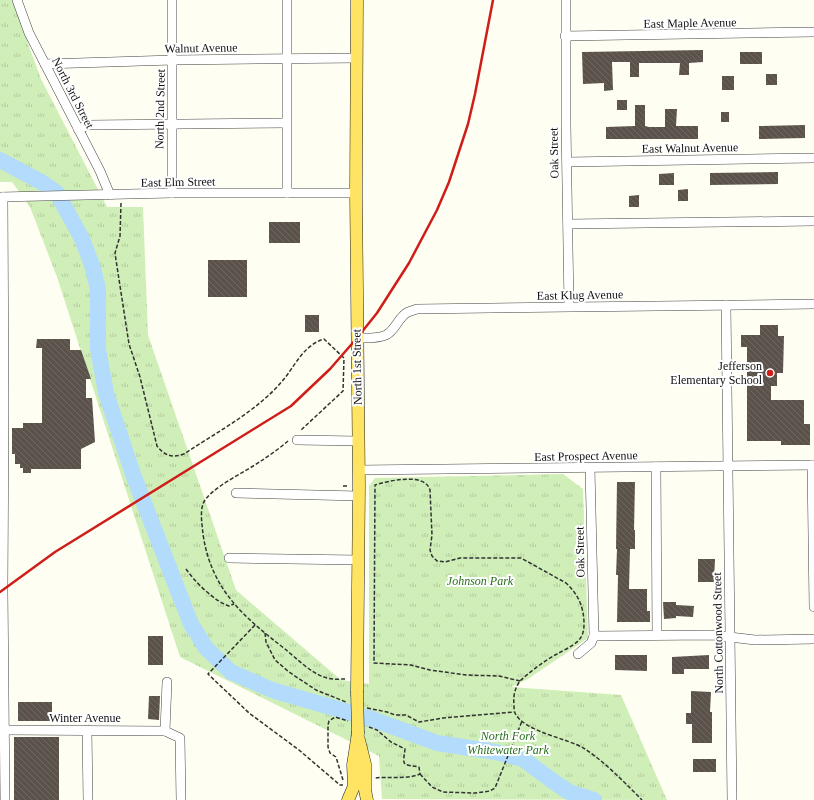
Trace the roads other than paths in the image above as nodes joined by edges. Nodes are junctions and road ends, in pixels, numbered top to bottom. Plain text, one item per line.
1 (18, 0) edge
2 (172, 0) edge
3 (287, 0) edge
4 (357, 0) edge
5 (566, 0) edge
6 (814, 32) edge
7 (565, 36) junction
8 (357, 58) junction
9 (288, 59) junction
10 (172, 60) junction
11 (46, 64) junction
12 (286, 123) junction
13 (171, 125) junction
14 (78, 129) junction
15 (814, 158) edge
16 (566, 162) junction
17 (172, 193) junction
18 (287, 193) junction
19 (356, 193) junction
20 (110, 195) junction
21 (1, 197) edge
22 (814, 221) edge
23 (568, 224) junction
24 (814, 304) edge
25 (726, 305) junction
26 (569, 306) junction
27 (357, 338) junction
28 (294, 438) road end
29 (358, 440) junction
30 (2, 462) edge
31 (727, 465) junction
32 (813, 465) edge
33 (656, 467) junction
34 (590, 468) junction
35 (359, 470) junction
36 (236, 493) dead end
37 (359, 496) junction
38 (229, 558) dead end
39 (359, 560) junction
40 (814, 607) edge
41 (657, 635) junction
42 (594, 636) junction
43 (731, 637) junction
44 (814, 639) edge
45 (578, 654) dead end
46 (167, 682) dead end
47 (87, 730) junction
48 (165, 731) junction
49 (3, 732) edge
50 (358, 733) junction
51 (351, 794) edge
52 (5, 800) edge
53 (88, 800) edge
54 (181, 800) edge
55 (367, 800) edge
56 (732, 800) edge

1 - 11 street, North 3rd Street
2 - 10 street, North 2nd Street
3 - 9 street
4 - 8 main road, North 1st Street
5 - 7 street, Oak Street
6 - 7 street, East Maple Avenue
7 - 16 street, Oak Street
8 - 9 street, Walnut Avenue
8 - 19 main road, North 1st Street
9 - 10 street, Walnut Avenue
9 - 12 street
10 - 11 street, Walnut Avenue
10 - 13 street, North 2nd Street
11 - 14 street, North 3rd Street
12 - 13 street
12 - 18 street
13 - 14 street
13 - 17 street, North 2nd Street
14 - 20 street, North 3rd Street
15 - 16 street, East Walnut Avenue
16 - 23 street, Oak Street
17 - 18 street, East Elm Street
17 - 20 street, East Elm Street
18 - 19 street, East Elm Street
19 - 27 main road, North 1st Street
20 - 21 street, East Elm Street
21 - 30 street
22 - 23 street
23 - 26 street, Oak Street
24 - 25 street, East Klug Avenue
25 - 26 street, East Klug Avenue
25 - 31 street, North Cottonwood Street
26 - 27 street, East Klug Avenue
27 - 29 main road, North 1st Street
28 - 29 street
29 - 35 main road, North 1st Street
30 - 49 street
31 - 32 street, East Prospect Avenue
31 - 33 street, East Prospect Avenue
31 - 43 street, North Cottonwood Street
32 - 40 street
33 - 34 street, East Prospect Avenue
33 - 41 street
34 - 35 street, East Prospect Avenue
34 - 42 street, Oak Street
35 - 37 main road, North 1st Street
36 - 37 street
37 - 39 main road, North 1st Street
38 - 39 street
39 - 50 main road, North 1st Street, bridge
41 - 42 street
41 - 43 street
42 - 45 street
43 - 44 street
43 - 56 street, North Cottonwood Street
46 - 48 street
47 - 48 street, Winter Avenue
47 - 49 street, Winter Avenue
47 - 53 street
48 - 54 street
49 - 52 street
50 - 51 main road, North 1st Street
50 - 55 main road, North 1st Street

